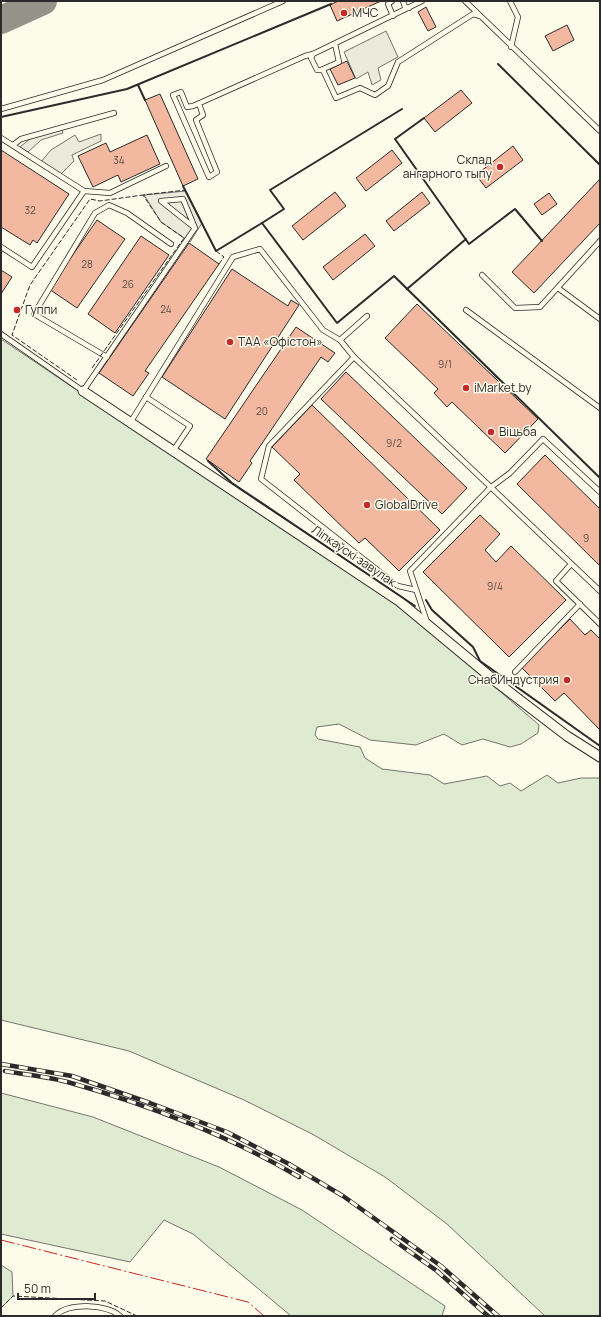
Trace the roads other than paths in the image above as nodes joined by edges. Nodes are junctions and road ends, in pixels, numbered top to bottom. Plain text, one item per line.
1 (283, 1) edge
2 (392, 1) edge
3 (403, 1) edge
4 (422, 1) edge
5 (465, 1) edge
6 (510, 1) edge
7 (409, 8) junction
8 (393, 16) junction
9 (480, 16) junction
10 (334, 44) junction
11 (511, 47) junction
12 (313, 54) junction
13 (323, 70) junction
14 (198, 104) junction
15 (1, 109) edge
16 (114, 114) dead end
17 (600, 131) edge
18 (1, 138) edge
19 (13, 145) junction
20 (166, 166) dead end
21 (84, 191) junction
22 (195, 228) junction
23 (600, 241) edge
24 (171, 244) dead end
25 (1, 247) edge
26 (482, 275) dead end
27 (558, 288) junction
28 (466, 310) dead end
29 (367, 316) dead end
30 (600, 319) edge
31 (1, 334) edge
32 (340, 340) junction
33 (107, 356) junction
34 (354, 357) junction
35 (83, 391) junction
36 (146, 397) junction
37 (600, 408) edge
38 (130, 423) junction
39 (173, 452) junction
40 (490, 488) junction
41 (600, 492) edge
42 (571, 564) junction
43 (416, 590) junction
44 (600, 591) edge
45 (580, 604) junction
46 (428, 624) junction
47 (600, 624) edge
48 (515, 672) dead end
49 (600, 757) edge
50 (55, 1316) edge
51 (120, 1316) edge

1 - 15 lane
2 - 8 lane
3 - 7 lane
4 - 7 lane
5 - 9 lane
6 - 11 lane
7 - 8 lane
8 - 10 lane
9 - 11 lane
9 - 13 lane
10 - 12 lane
10 - 13 lane
11 - 17 lane
12 - 13 lane
12 - 14 lane
14 - 14 lane
16 - 19 lane
18 - 19 lane
19 - 21 lane
20 - 21 lane
21 - 25 lane
22 - 22 lane
22 - 33 lane
23 - 27 lane
24 - 33 lane
26 - 27 lane
27 - 30 lane
28 - 37 lane
29 - 32 lane
31 - 35 lane
32 - 34 lane
32 - 36 lane
33 - 35 lane
34 - 40 lane
34 - 43 lane
35 - 38 street, Ліпкаўскі завулак
36 - 38 lane
36 - 39 lane
38 - 39 street, Ліпкаўскі завулак
39 - 46 street, Ліпкаўскі завулак
40 - 41 lane
40 - 42 lane
40 - 43 lane
42 - 44 lane
42 - 45 lane
43 - 46 lane
45 - 47 lane
45 - 48 lane
46 - 49 street, Ліпкаўскі завулак
50 - 51 lane

